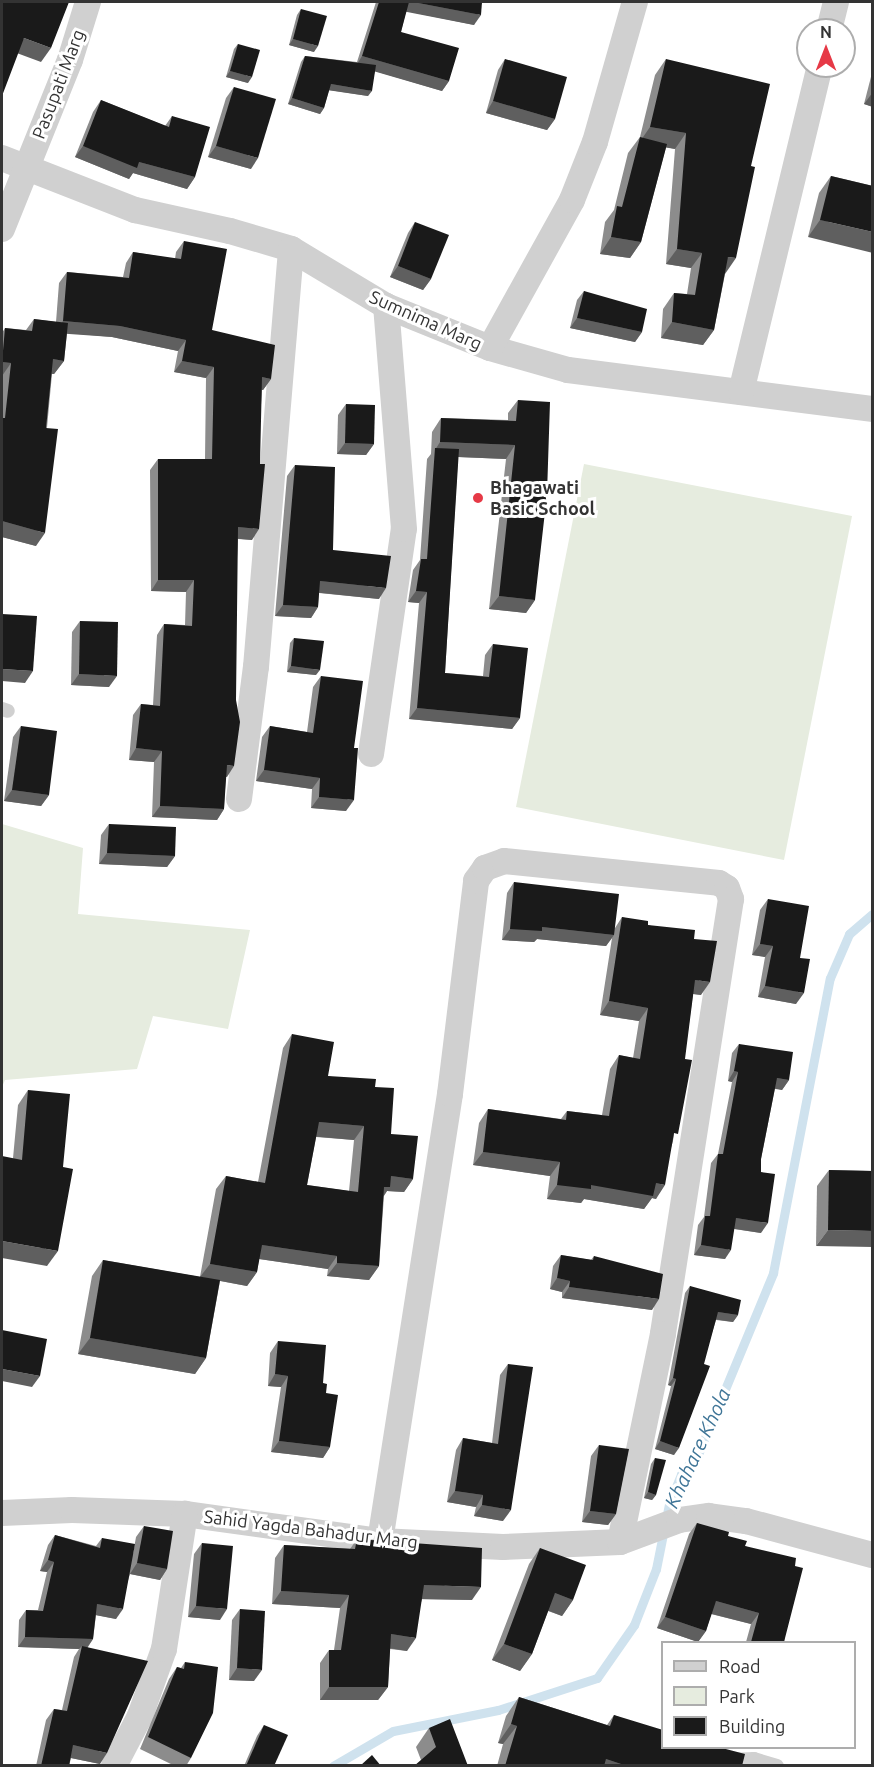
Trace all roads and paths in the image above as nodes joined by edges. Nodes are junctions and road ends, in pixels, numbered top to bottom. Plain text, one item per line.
1 (88, 2) edge
2 (635, 2) edge
3 (836, 2) edge
4 (832, 18) edge
5 (817, 78) edge
6 (2, 158) edge
7 (25, 167) junction
8 (2, 229) edge
9 (291, 249) junction
10 (386, 306) junction
11 (490, 348) junction
12 (741, 392) junction
13 (873, 409) edge
14 (372, 754) dead end
15 (239, 799) dead end
16 (2, 1513) edge
17 (185, 1514) junction
18 (629, 1540) junction
19 (380, 1541) junction
20 (873, 1555) edge
21 (712, 1757) edge
22 (114, 1766) edge
23 (777, 1766) edge

1 - 7 street, Pasupati Marg
2 - 11 street
3 - 4 street
5 - 12 street
6 - 7 street, Sumnima Marg
7 - 8 street, Pasupati Marg
7 - 9 street, Sumnima Marg
9 - 10 street, Sumnima Marg
9 - 15 street
10 - 11 street, Sumnima Marg
10 - 14 street
11 - 12 street, Sumnima Marg
12 - 13 street, Sumnima Marg
16 - 17 street, Sahid Yagda Bahadur Marg
17 - 19 street, Sahid Yagda Bahadur Marg
17 - 22 street
18 - 19 street, Sahid Yagda Bahadur Marg
18 - 19 street
18 - 20 street
21 - 23 lane

